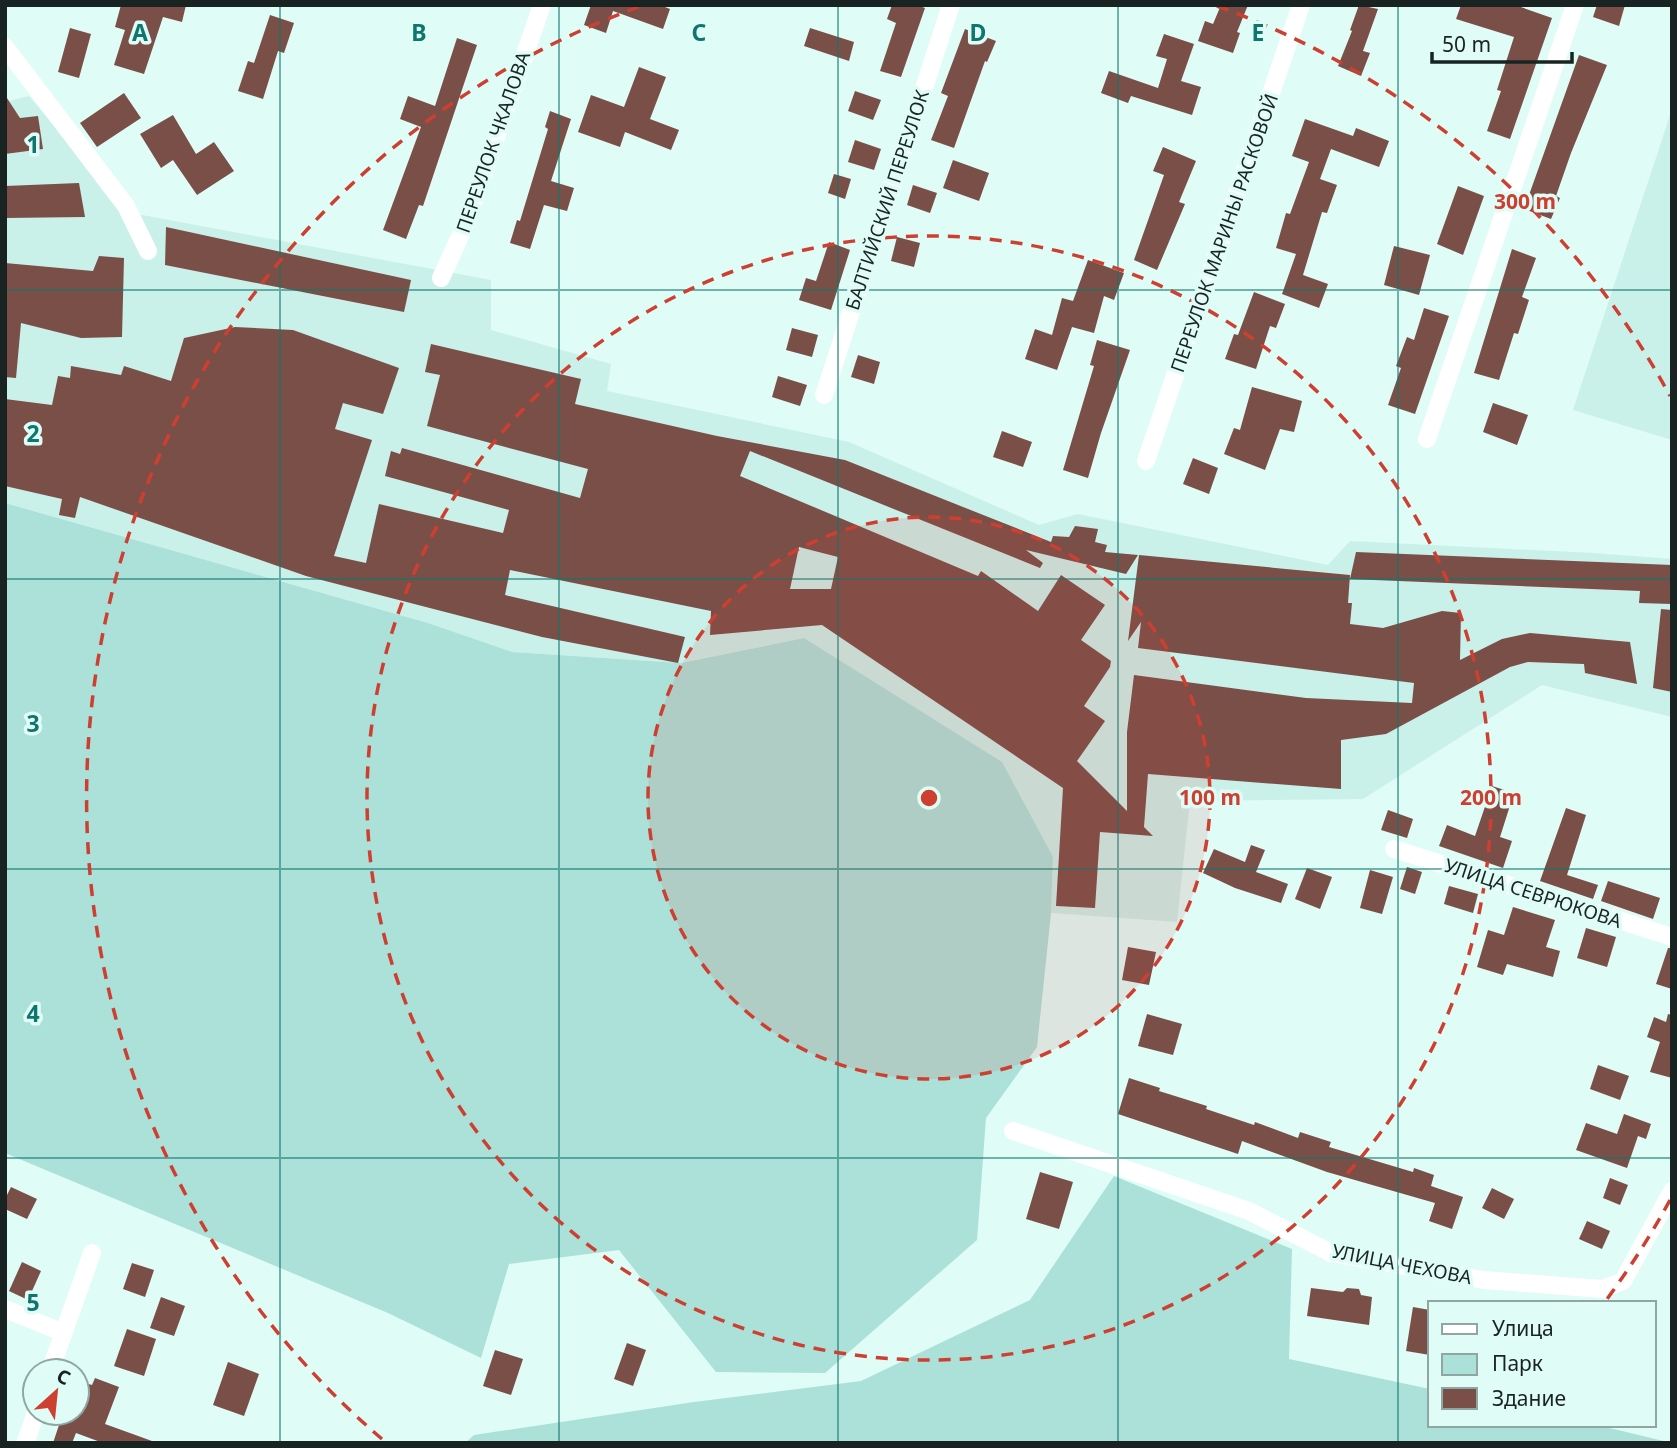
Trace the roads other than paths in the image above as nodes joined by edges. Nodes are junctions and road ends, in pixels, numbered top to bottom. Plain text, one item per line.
1 (542, 5) edge
2 (951, 5) edge
3 (1301, 5) edge
4 (1574, 5) edge
5 (5, 47) edge
6 (148, 251) dead end
7 (441, 278) dead end
8 (824, 395) dead end
9 (1427, 439) dead end
10 (1146, 461) dead end
11 (1394, 849) dead end
12 (1672, 937) edge
13 (1013, 1131) dead end
14 (1670, 1197) edge
15 (92, 1253) dead end
16 (5, 1309) edge
17 (64, 1333) junction
18 (55, 1357) edge

1 - 7 street, ПЕРЕУЛОК ЧКАЛОВА
2 - 8 street, БАЛТИЙСКИЙ ПЕРЕУЛОК
3 - 10 street, ПЕРЕУЛОК МАРИНЫ РАСКОВОЙ
4 - 9 street
5 - 6 street
11 - 12 street, УЛИЦА СЕВРЮКОВА
13 - 14 street, УЛИЦА ЧЕХОВА
15 - 17 street
16 - 17 street
17 - 18 street

